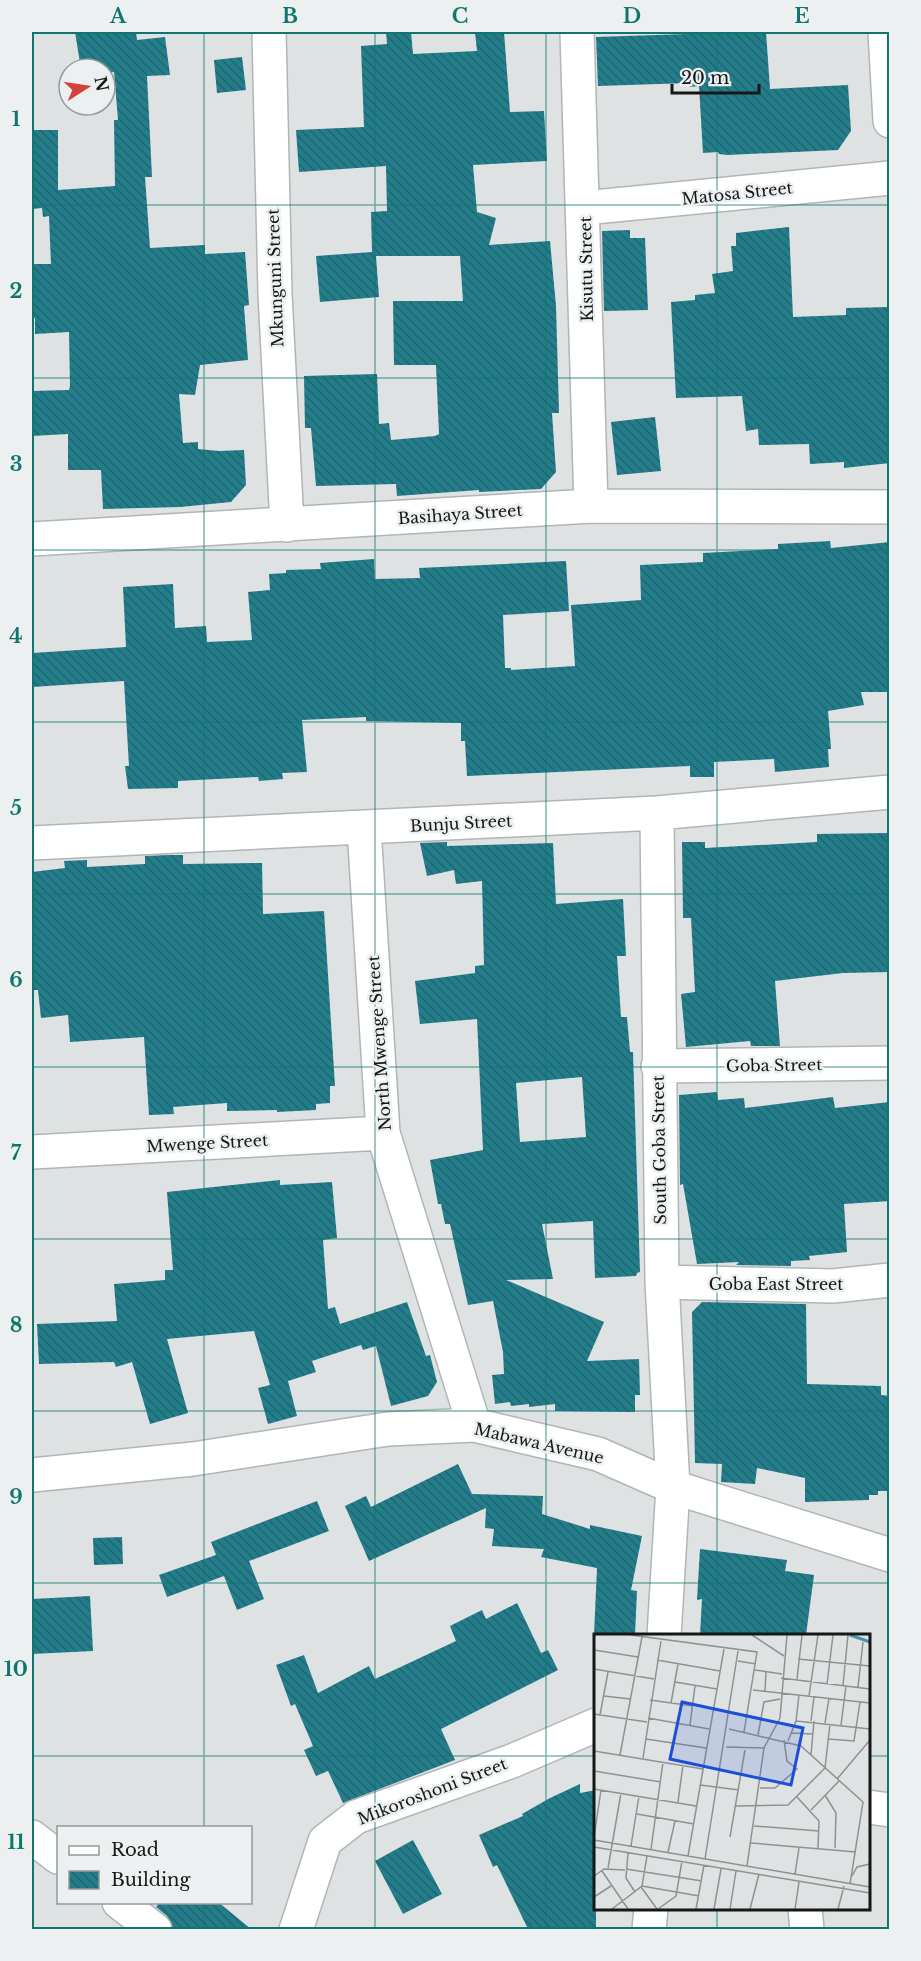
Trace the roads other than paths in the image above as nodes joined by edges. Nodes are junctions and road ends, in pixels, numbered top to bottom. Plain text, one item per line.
1 (268, 32) edge
2 (577, 32) edge
3 (885, 32) edge
4 (890, 121) edge
5 (890, 178) edge
6 (584, 208) junction
7 (591, 506) junction
8 (890, 507) edge
9 (287, 525) junction
10 (32, 539) edge
11 (890, 792) edge
12 (657, 813) junction
13 (364, 828) junction
14 (32, 843) edge
15 (890, 1063) edge
16 (658, 1066) junction
17 (383, 1133) junction
18 (32, 1152) edge
19 (890, 1280) edge
20 (662, 1282) junction
21 (474, 1425) junction
22 (32, 1475) edge
23 (673, 1487) junction
24 (890, 1555) edge
25 (664, 1634) edge
26 (594, 1726) edge
27 (870, 1807) edge
28 (890, 1810) edge
29 (32, 1836) edge
30 (57, 1856) edge
31 (122, 1904) edge
32 (651, 1910) edge
33 (805, 1910) edge
34 (155, 1929) edge
35 (296, 1929) edge
36 (650, 1929) edge
37 (807, 1929) edge

1 - 9 street, Mkunguni Street
2 - 6 street, Kisutu Street
3 - 4 street
5 - 6 street, Matosa Street
6 - 7 street, Kisutu Street
7 - 8 street, Basihaya Street
7 - 9 street, Basihaya Street
9 - 10 street, Basihaya Street
11 - 12 street, Bunju Street
12 - 13 street, Bunju Street
12 - 16 street, South Goba Street
13 - 14 street, Bunju Street
13 - 17 street, North Mwenge Street
15 - 16 street, Goba Street
16 - 20 street, South Goba Street
17 - 18 street, Mwenge Street
17 - 21 street, North Mwenge Street
19 - 20 street, Goba East Street
20 - 23 street, South Goba Street
21 - 22 street, Mabawa Avenue
21 - 23 street, Mabawa Avenue
23 - 24 street, Mabawa Avenue
23 - 25 street, South Goba Street
26 - 35 street, Mikoroshoni Street
27 - 28 street
29 - 30 street
31 - 34 street
32 - 36 street
33 - 37 street

